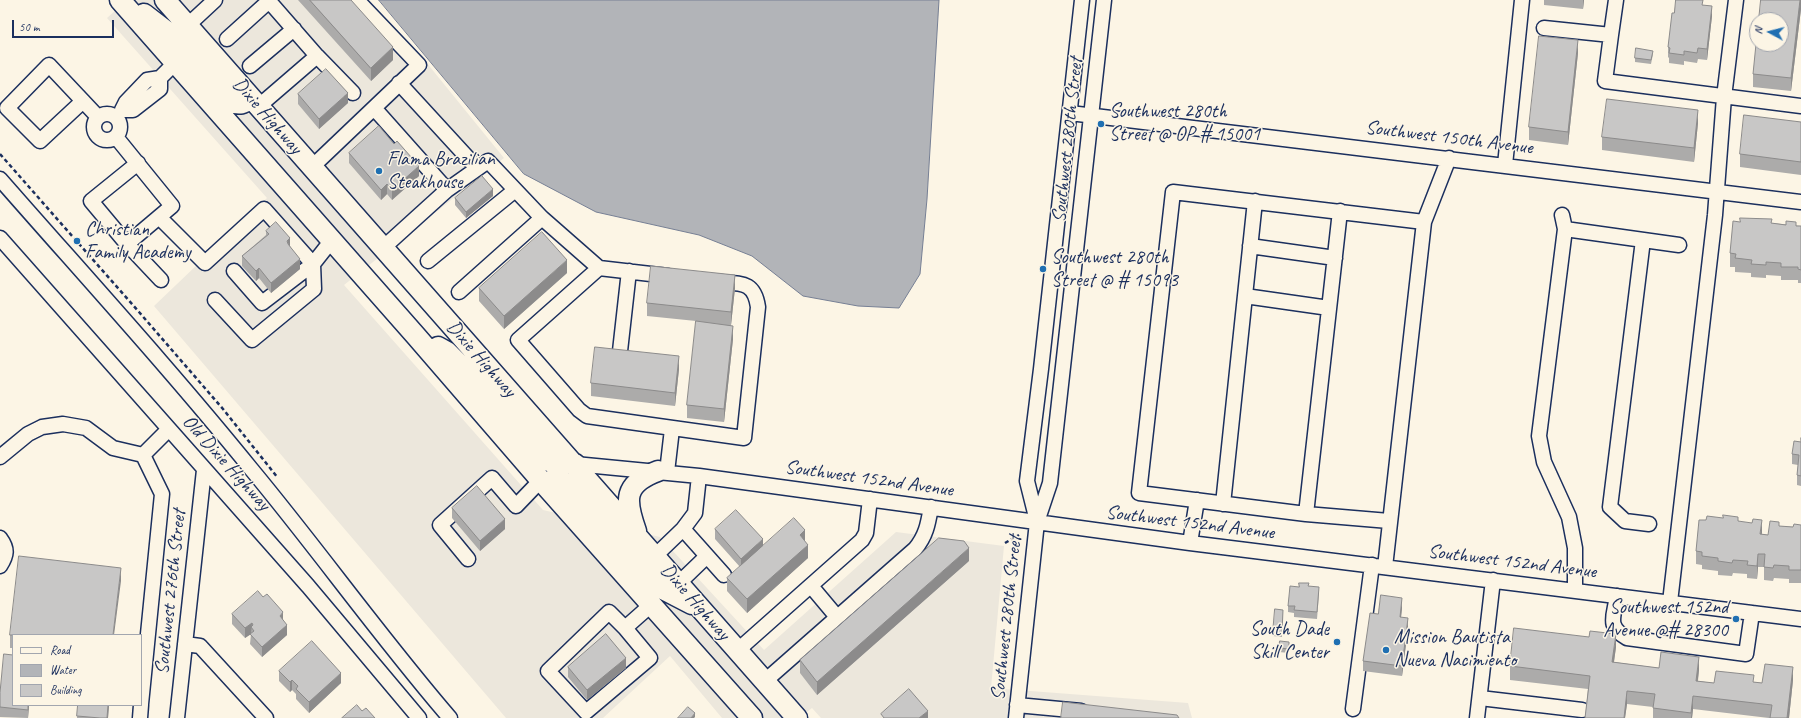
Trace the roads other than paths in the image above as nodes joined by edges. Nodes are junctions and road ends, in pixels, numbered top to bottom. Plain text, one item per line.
1 (120, 0) edge
2 (124, 0) edge
3 (165, 0) edge
4 (215, 0) edge
5 (269, 0) edge
6 (357, 0) edge
7 (1082, 0) edge
8 (1104, 0) edge
9 (1522, 0) edge
10 (1616, 0) edge
11 (1736, 0) edge
12 (187, 26) junction
13 (1544, 28) dead end
14 (294, 29) junction
15 (1611, 36) junction
16 (226, 39) dead end
17 (317, 56) junction
18 (175, 63) junction
19 (250, 66) dead end
20 (400, 83) junction
21 (353, 92) dead end
22 (1724, 97) junction
23 (82, 100) junction
24 (255, 102) junction
25 (1801, 106) edge
26 (374, 108) junction
27 (119, 113) junction
28 (1070, 113) junction
29 (1091, 115) junction
30 (98, 117) junction
31 (116, 137) junction
32 (1449, 158) junction
33 (138, 163) junction
34 (1505, 165) junction
35 (312, 167) junction
36 (477, 168) junction
37 (0, 179) edge
38 (447, 190) junction
39 (514, 191) junction
40 (1717, 191) junction
41 (1255, 201) junction
42 (1801, 202) edge
43 (1340, 211) junction
44 (159, 217) junction
45 (542, 218) junction
46 (1424, 222) junction
47 (0, 238) edge
48 (332, 240) junction
49 (1643, 240) junction
50 (127, 244) junction
51 (1679, 245) dead end
52 (1250, 246) junction
53 (383, 248) junction
54 (1054, 248) junction
55 (1076, 251) junction
56 (1335, 258) junction
57 (428, 261) dead end
58 (313, 264) junction
59 (599, 268) junction
60 (234, 271) dead end
61 (629, 271) junction
62 (684, 278) edge
63 (161, 280) dead end
64 (708, 280) edge
65 (459, 292) dead end
66 (1245, 296) junction
67 (216, 300) dead end
68 (1329, 308) junction
69 (416, 336) junction
70 (619, 360) edge
71 (1041, 369) junction
72 (1063, 371) junction
73 (169, 429) junction
74 (672, 429) junction
75 (143, 455) junction
76 (0, 457) edge
77 (575, 464) junction
78 (204, 470) junction
79 (663, 472) junction
80 (699, 476) junction
81 (542, 482) junction
82 (870, 499) junction
83 (1197, 500) junction
84 (1223, 504) junction
85 (931, 507) junction
86 (1306, 514) junction
87 (1389, 521) junction
88 (1037, 522) junction
89 (1649, 524) dead end
90 (683, 529) junction
91 (638, 537) junction
92 (0, 538) edge
93 (1190, 543) junction
94 (655, 556) junction
95 (707, 556) junction
96 (468, 560) dead end
97 (0, 566) edge
98 (1378, 566) junction
99 (724, 575) dead end
100 (1493, 580) junction
101 (679, 583) junction
102 (811, 586) junction
103 (1575, 590) junction
104 (1617, 596) junction
105 (1670, 602) junction
106 (651, 605) junction
107 (701, 608) junction
108 (1752, 613) junction
109 (838, 617) junction
110 (1801, 619) edge
111 (625, 628) junction
112 (185, 644) junction
113 (738, 650) junction
114 (765, 681) junction
115 (142, 694) edge
116 (1480, 698) junction
117 (141, 706) edge
118 (1353, 709) dead end
119 (1582, 710) dead end
120 (1017, 712) edge
121 (1096, 712) edge
122 (140, 718) edge
123 (177, 718) edge
124 (266, 718) edge
125 (419, 718) edge
126 (450, 718) edge
127 (752, 718) edge
128 (797, 718) edge
129 (1477, 718) edge

1 - 18 highway, Dixie Highway
2 - 24 highway
3 - 12 highway, Dixie Highway
4 - 12 street
5 - 14 street
5 - 16 street
6 - 20 street
7 - 28 street, Southwest 280th Street
8 - 29 street, Southwest 280th Street
9 - 34 street
10 - 15 street
11 - 22 street
12 - 24 highway, Dixie Highway
13 - 15 street
14 - 17 street
14 - 19 street
15 - 22 street
17 - 21 street
17 - 24 street
18 - 27 street
18 - 48 highway, Dixie Highway
20 - 26 street
20 - 36 street
22 - 25 street
22 - 40 street
23 - 23 street
23 - 30 street
24 - 35 highway, Dixie Highway
26 - 35 street
26 - 38 street
27 - 30 street
27 - 31 street
28 - 29 street, Southwest 150th Avenue
28 - 54 street, Southwest 280th Street
29 - 32 street, Southwest 150th Avenue
29 - 55 street, Southwest 280th Street
30 - 31 street
31 - 33 street
32 - 34 street, Southwest 150th Avenue
32 - 46 street
33 - 44 street
33 - 50 street
34 - 40 street, Southwest 150th Avenue
35 - 53 highway, Dixie Highway
36 - 38 street
36 - 39 street
37 - 126 street
38 - 53 street
39 - 45 street
39 - 57 street
40 - 42 street, Southwest 150th Avenue
40 - 105 street
41 - 43 street
41 - 52 street
41 - 83 street
43 - 46 street
43 - 56 street
44 - 50 street
44 - 58 street
45 - 59 street
45 - 65 street
46 - 87 street
47 - 73 street, Old Dixie Highway
48 - 58 street
48 - 69 highway, Dixie Highway
49 - 51 street
49 - 89 street
49 - 103 street
50 - 63 street
52 - 56 street
52 - 66 street
53 - 77 highway, Dixie Highway
54 - 55 street
54 - 71 street, Southwest 280th Street
55 - 72 street, Southwest 280th Street
56 - 68 street
58 - 60 street
58 - 67 street
59 - 61 street
59 - 74 street
61 - 62 street
61 - 70 street
64 - 74 street
66 - 68 street
66 - 84 street
68 - 86 street
69 - 77 highway
69 - 81 highway, Dixie Highway
71 - 72 street
71 - 88 street, Southwest 280th Street
72 - 88 street, Southwest 280th Street
73 - 75 street
73 - 78 street, Old Dixie Highway
74 - 79 street
75 - 76 street
75 - 115 street
77 - 79 street, Southwest 152nd Avenue
77 - 91 highway, Dixie Highway
78 - 112 street, Southwest 276th Street
78 - 125 street, Old Dixie Highway
79 - 80 street, Southwest 152nd Avenue
79 - 91 highway
80 - 82 street, Southwest 152nd Avenue
80 - 90 street
81 - 96 street
81 - 106 highway, Dixie Highway
81 - 107 highway
82 - 85 street, Southwest 152nd Avenue
82 - 102 street
83 - 84 street
83 - 93 street
84 - 86 street
85 - 88 street, Southwest 152nd Avenue
85 - 109 street
86 - 87 street
87 - 98 street
88 - 93 street, Southwest 152nd Avenue
88 - 120 street, Southwest 280th Street
90 - 94 street
90 - 95 street
91 - 94 highway, Dixie Highway
92 - 97 street
93 - 98 street, Southwest 152nd Avenue
94 - 101 highway, Dixie Highway
95 - 99 street
95 - 101 street
98 - 100 street, Southwest 152nd Avenue
98 - 118 street
100 - 103 street, Southwest 152nd Avenue
100 - 116 street
101 - 107 highway, Dixie Highway
102 - 109 street
102 - 113 street
103 - 104 street, Southwest 152nd Avenue
104 - 105 street, Southwest 152nd Avenue
104 - 108 street
105 - 108 street, Southwest 152nd Avenue
106 - 111 street
106 - 127 highway, Dixie Highway
107 - 113 highway, Dixie Highway
108 - 110 street, Southwest 152nd Avenue
109 - 114 street
111 - 111 street
112 - 123 street, Southwest 276th Street
112 - 124 street
113 - 114 highway, Dixie Highway
114 - 128 highway, Dixie Highway
116 - 119 street
116 - 129 street
117 - 122 street
120 - 121 street

